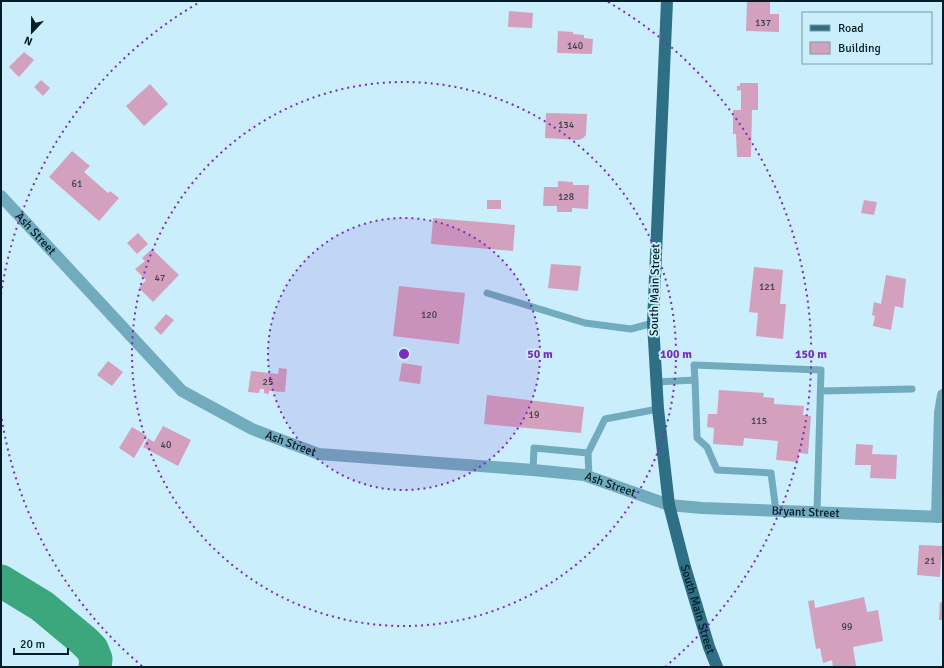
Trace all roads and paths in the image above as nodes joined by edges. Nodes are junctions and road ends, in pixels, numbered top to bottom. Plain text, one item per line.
1 (667, 1) edge
2 (1, 196) edge
3 (487, 293) dead end
4 (653, 323) junction
5 (694, 380) junction
6 (656, 382) junction
7 (912, 389) dead end
8 (821, 391) junction
9 (943, 395) edge
10 (658, 409) junction
11 (588, 453) junction
12 (533, 470) junction
13 (589, 477) junction
14 (669, 504) junction
15 (776, 511) junction
16 (817, 512) junction
17 (940, 517) edge
18 (717, 667) edge

1 - 4 main road, South Main Street
2 - 12 street, Ash Street
3 - 4 lane
4 - 6 main road, South Main Street
5 - 6 lane
5 - 8 lane
5 - 15 lane
6 - 10 main road, South Main Street
7 - 8 lane
8 - 16 lane
9 - 17 street
10 - 11 lane
10 - 14 main road, South Main Street
11 - 12 lane
11 - 13 lane
12 - 13 street, Ash Street
13 - 14 street, Ash Street
14 - 15 street, Bryant Street
14 - 18 main road, South Main Street
15 - 16 street, Bryant Street
16 - 17 street, Bryant Street

